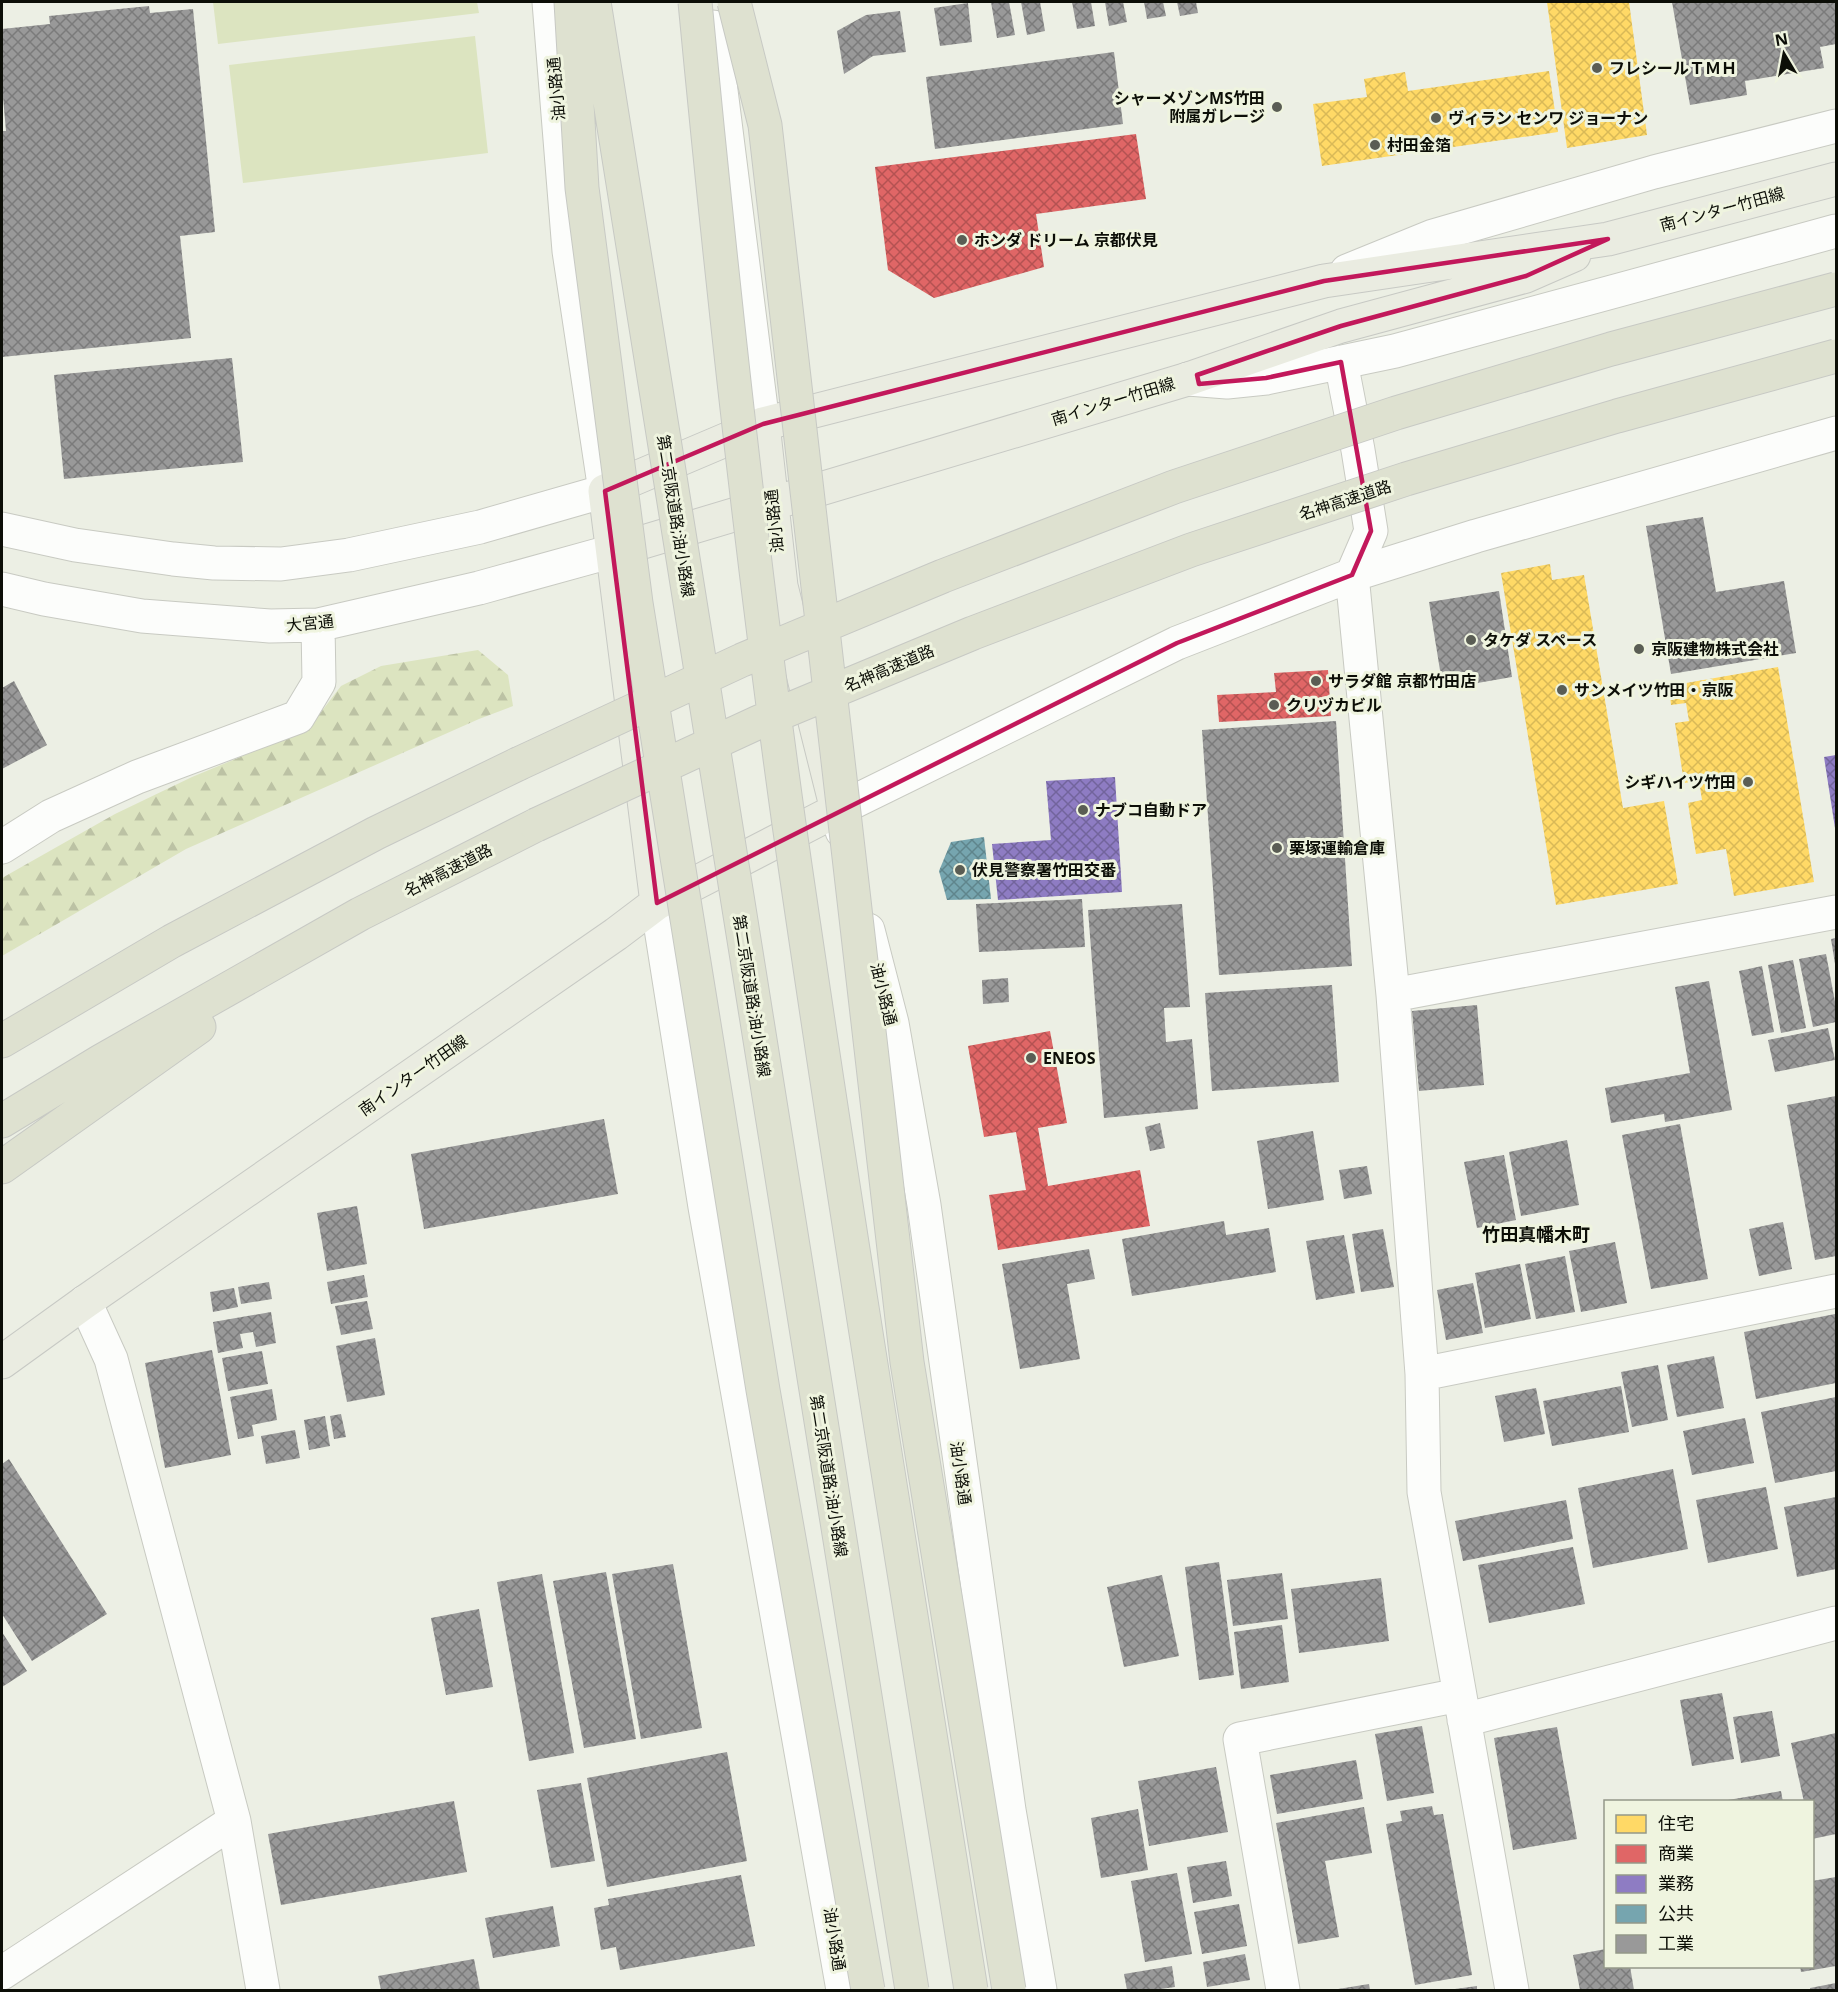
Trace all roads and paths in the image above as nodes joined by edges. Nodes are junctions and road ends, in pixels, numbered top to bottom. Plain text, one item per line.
1 (549, 2) edge
2 (571, 2) edge
3 (594, 2) edge
4 (695, 2) edge
5 (710, 2) edge
6 (734, 2) edge
7 (1836, 126) edge
8 (1836, 179) edge
9 (1836, 231) edge
10 (1608, 238) junction
11 (1324, 281) junction
12 (1836, 289) edge
13 (1836, 356) edge
14 (1341, 362) junction
15 (1188, 379) junction
16 (763, 424) junction
17 (1836, 433) edge
18 (604, 490) junction
19 (772, 505) junction
20 (2, 529) edge
21 (613, 551) junction
22 (1352, 575) junction
23 (2, 589) edge
24 (318, 625) junction
25 (837, 810) junction
26 (2, 847) edge
27 (657, 903) junction
28 (1836, 912) edge
29 (360, 914) junction
30 (172, 941) junction
31 (1393, 995) junction
32 (2, 1028) edge
33 (2, 1041) edge
34 (2, 1121) edge
35 (2, 1167) edge
36 (1836, 1291) edge
37 (85, 1302) junction
38 (2, 1362) edge
39 (1422, 1374) junction
40 (1836, 1623) edge
41 (1461, 1708) junction
42 (234, 1821) junction
43 (2, 1973) edge
44 (263, 1990) edge
45 (843, 1990) edge
46 (868, 1990) edge
47 (912, 1990) edge
48 (971, 1990) edge
49 (1009, 1990) edge
50 (1040, 1990) edge
51 (1283, 1990) edge
52 (1512, 1990) edge

1 - 18 street, 油小路通
2 - 46 highway, bridge
3 - 47 highway, 第二京阪道路;油小路線, bridge
4 - 48 highway, bridge
5 - 16 street, 油小路通
6 - 49 highway, bridge
7 - 11 street
8 - 10 main road, 南インター竹田線
9 - 14 street
10 - 11 main road, 南インター竹田線
10 - 15 main road, 南インター竹田線
11 - 16 main road, 南インター竹田線
12 - 30 highway, bridge
13 - 29 highway, 名神高速道路, bridge
14 - 15 street
14 - 22 street
15 - 19 main road, 南インター竹田線
16 - 18 main road, 南インター竹田線
16 - 19 main road, 油小路通
17 - 22 street
18 - 20 street
18 - 21 main road, 油小路通
19 - 21 main road, 南インター竹田線
19 - 25 main road, 油小路通
21 - 24 street, 大宮通
21 - 27 main road, 油小路通
22 - 25 street
22 - 31 street
23 - 24 street, 大宮通
24 - 26 street
25 - 27 main road, 南インター竹田線
25 - 50 street, 油小路通
27 - 37 main road, 南インター竹田線
27 - 45 street, 油小路通
28 - 31 street
29 - 34 highway, 名神高速道路
29 - 35 highway
30 - 32 highway
30 - 33 highway
31 - 39 street
36 - 39 street
37 - 38 main road, 南インター竹田線
37 - 42 street
39 - 41 street
40 - 41 street
41 - 51 street
41 - 52 street
42 - 43 street
42 - 44 street

